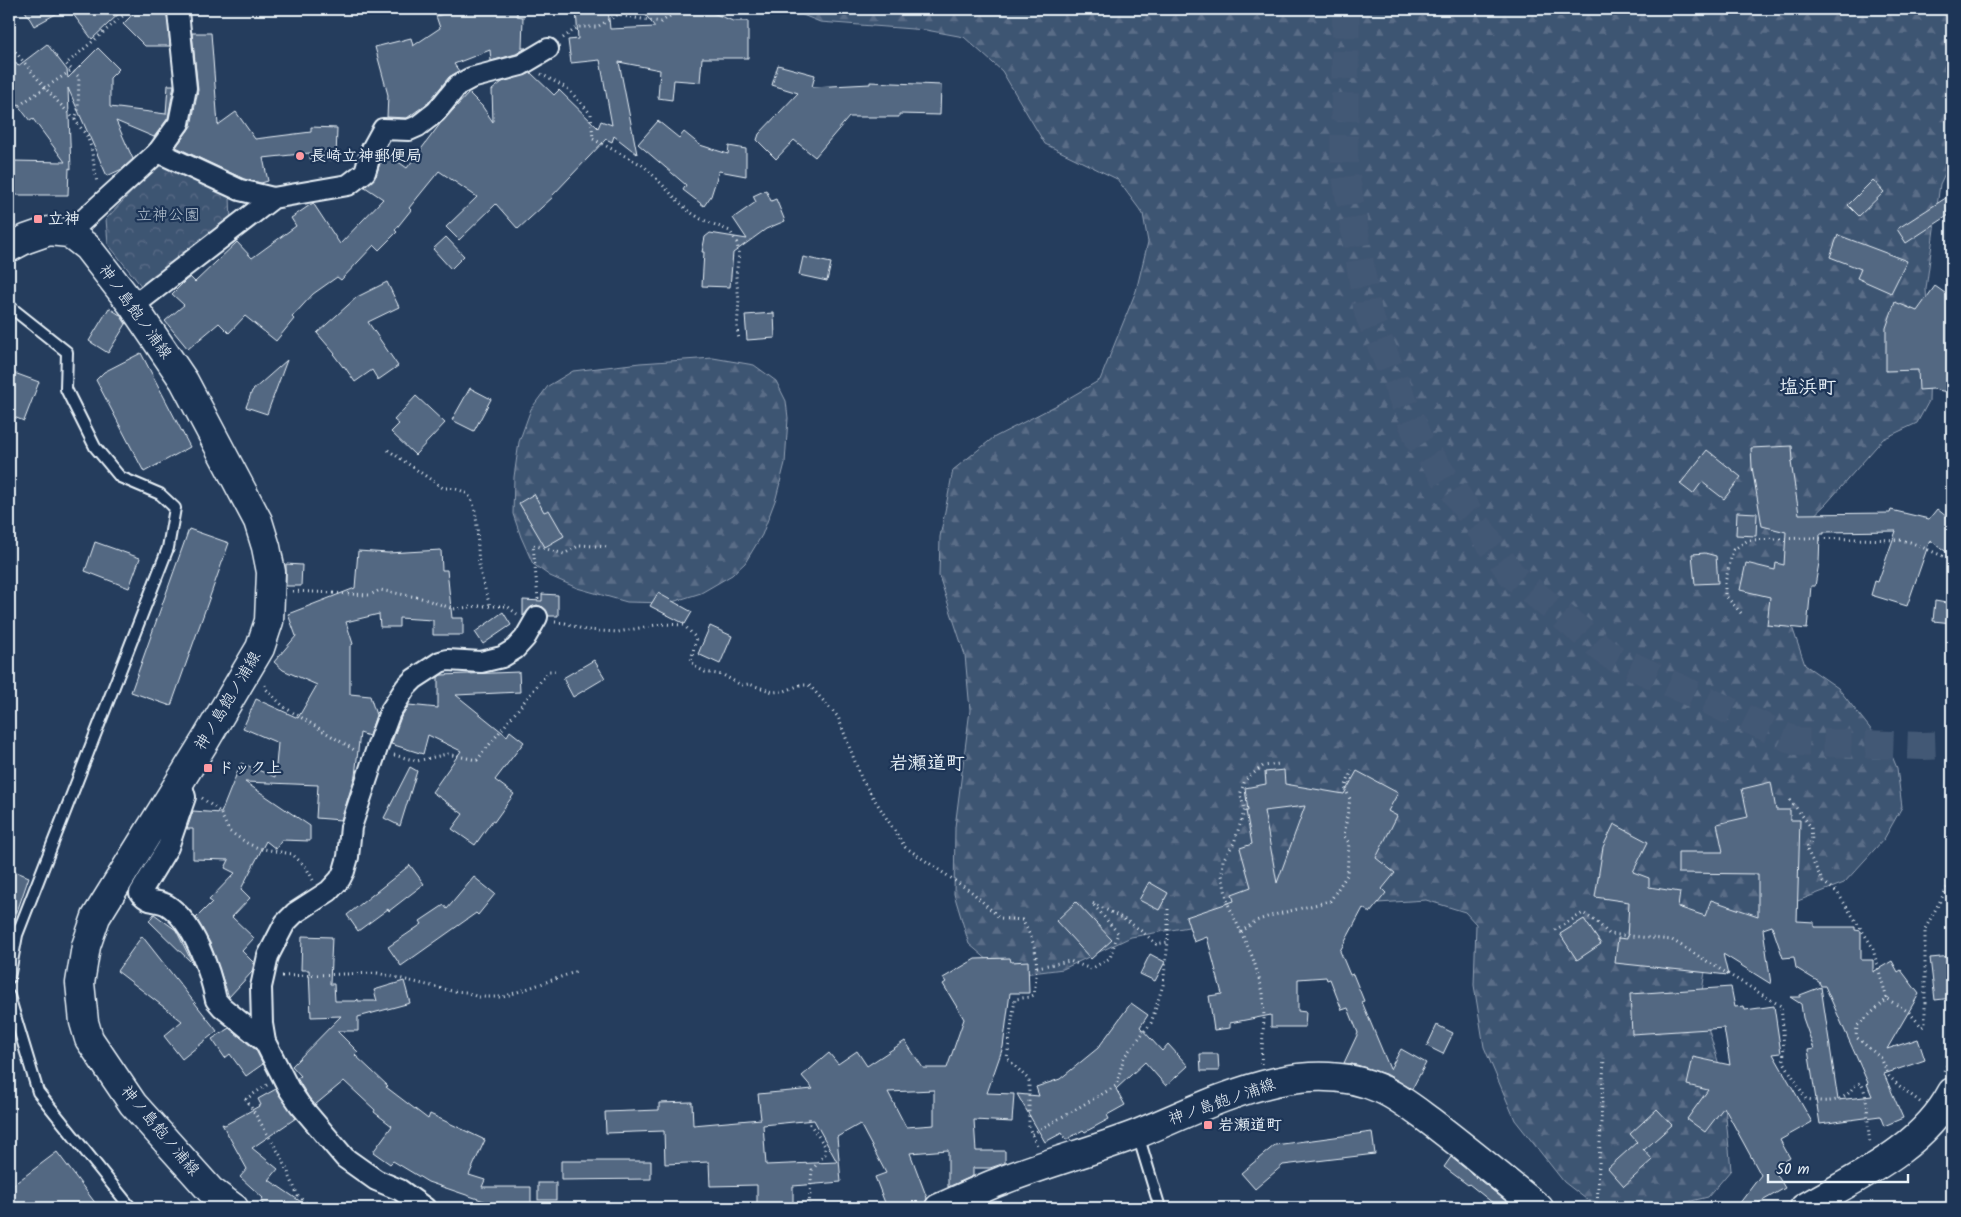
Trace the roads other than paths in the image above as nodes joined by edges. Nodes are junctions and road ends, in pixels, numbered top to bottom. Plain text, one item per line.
1 (180, 9) edge
2 (548, 49) road end
3 (158, 152) junction
4 (240, 190) junction
5 (272, 198) junction
6 (245, 220) junction
7 (69, 233) junction
8 (9, 248) edge
9 (9, 306) edge
10 (133, 306) junction
11 (537, 617) road end
12 (180, 788) junction
13 (9, 978) edge
14 (9, 996) edge
15 (265, 1042) junction
16 (1952, 1092) edge
17 (1137, 1134) junction
18 (131, 1208) edge
19 (234, 1208) edge
20 (425, 1208) edge
21 (939, 1208) edge
22 (1160, 1208) edge
23 (1539, 1208) edge
24 (1804, 1208) edge

1 - 3 street
2 - 5 street
3 - 4 street
3 - 7 street
4 - 5 street
4 - 6 street
5 - 6 street
6 - 10 street
7 - 8 main road
7 - 10 main road, 神ノ島飽ノ浦線
9 - 13 lane
10 - 12 main road, 神ノ島飽ノ浦線
11 - 15 street
12 - 15 street
12 - 19 main road, 神ノ島飽ノ浦線
14 - 18 lane
15 - 20 street
16 - 24 main road
17 - 21 main road, 神ノ島飽ノ浦線
17 - 22 lane
17 - 23 main road, 神ノ島飽ノ浦線

